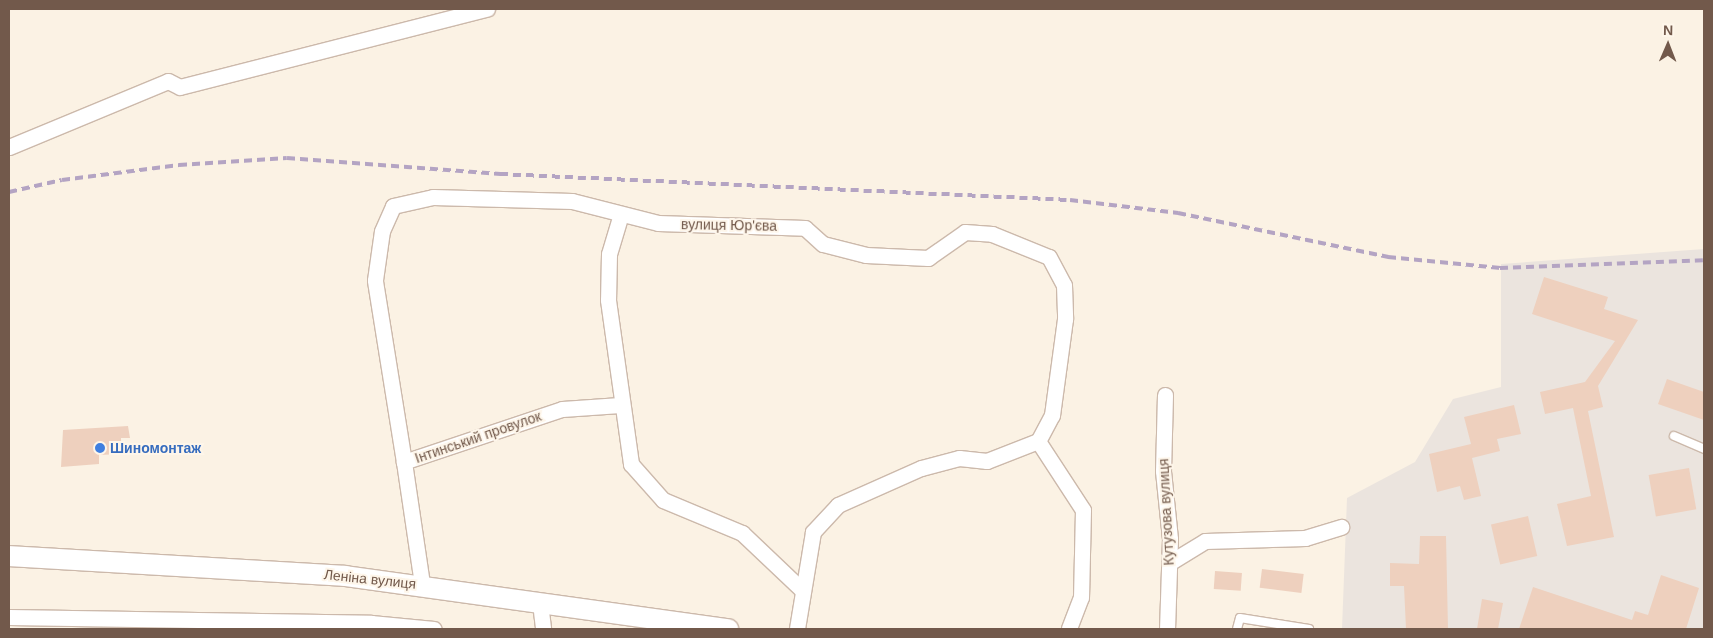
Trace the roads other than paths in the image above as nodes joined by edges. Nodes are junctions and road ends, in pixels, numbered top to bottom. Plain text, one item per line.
1 (488, 9) edge
2 (9, 147) edge
3 (393, 206) joint
4 (621, 214) junction
5 (1165, 395) dead end
6 (620, 405) junction
7 (1674, 436) dead end
8 (1038, 441) junction
9 (1704, 449) edge
10 (404, 462) junction
11 (1341, 527) dead end
12 (9, 556) edge
13 (1169, 563) junction
14 (422, 584) junction
15 (802, 590) junction
16 (540, 603) junction
17 (9, 617) edge
18 (434, 629) edge
19 (543, 629) edge
20 (728, 629) edge
21 (796, 629) edge
22 (1069, 629) edge
23 (1167, 629) edge
24 (1237, 629) edge
25 (1309, 629) edge

1 - 2 street
3 - 4 street, вулиця Юр'єва
3 - 10 street, Інтинський провулок
4 - 6 street
4 - 8 street, вулиця Юр'єва
5 - 13 street, Кутузова вулиця
6 - 10 street, Інтинський провулок
6 - 15 street
7 - 9 lane
8 - 15 street
8 - 22 street
10 - 14 street
11 - 13 street
12 - 14 main road, Леніна вулиця
13 - 23 street, Кутузова вулиця
14 - 16 main road, Леніна вулиця
15 - 21 street
16 - 19 street
16 - 20 main road, Леніна вулиця
17 - 18 street
24 - 25 lane

